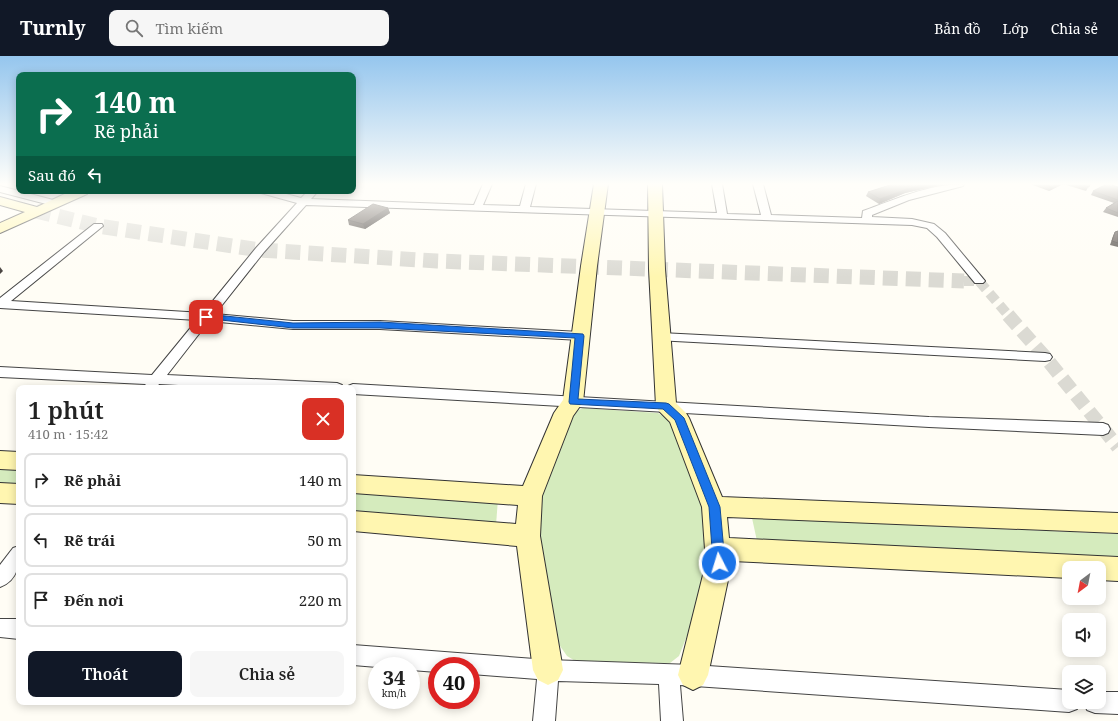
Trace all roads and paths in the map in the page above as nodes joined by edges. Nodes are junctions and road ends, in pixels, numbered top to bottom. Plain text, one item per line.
1 (28, 215) tunnel mouth
2 (291, 215) edge
3 (597, 215) edge
4 (656, 215) edge
5 (658, 215) edge
6 (766, 215) edge
7 (867, 215) edge
8 (722, 216) joint
9 (767, 218) junction
10 (869, 220) junction
11 (98, 226) dead end
12 (0, 229) edge
13 (979, 281) dead end
14 (0, 304) edge
15 (206, 317) junction
16 (580, 336) junction
17 (662, 337) junction
18 (1045, 357) dead end
19 (0, 372) edge
20 (153, 384) edge
21 (199, 385) edge
22 (356, 389) edge
23 (573, 402) junction
24 (666, 406) junction
25 (1103, 429) dead end
26 (0, 460) edge
27 (16, 461) edge
28 (356, 484) edge
29 (0, 493) edge
30 (16, 494) edge
31 (530, 496) junction
32 (714, 507) junction
33 (356, 521) edge
34 (1118, 523) edge
35 (528, 536) junction
36 (718, 549) junction
37 (16, 558) edge
38 (1062, 566) edge
39 (1106, 568) edge
40 (1118, 569) edge
41 (0, 579) edge
42 (0, 628) edge
43 (16, 629) edge
44 (356, 655) edge
45 (548, 670) junction
46 (669, 675) junction
47 (693, 676) junction
48 (1062, 701) edge
49 (1106, 702) edge
50 (1118, 703) edge
51 (544, 721) edge
52 (672, 721) edge

1 - 12 street
2 - 15 street
3 - 16 street
4 - 17 street
5 - 8 street
6 - 9 street
7 - 10 street
8 - 9 street
9 - 10 street
10 - 13 street
11 - 14 street
14 - 15 street
15 - 16 street
15 - 20 street
16 - 23 street
17 - 18 street
17 - 24 street
19 - 20 street
20 - 21 street
22 - 23 street
23 - 24 street
23 - 31 street
24 - 25 street
24 - 32 street
26 - 27 street
28 - 31 street
29 - 30 street
31 - 35 street
32 - 34 street
32 - 36 street
33 - 35 street
35 - 45 street
36 - 38 street
36 - 47 street
37 - 41 street
39 - 40 street
42 - 43 street
44 - 45 street
45 - 46 street
45 - 51 street
46 - 47 street
46 - 52 street
47 - 48 street
49 - 50 street

